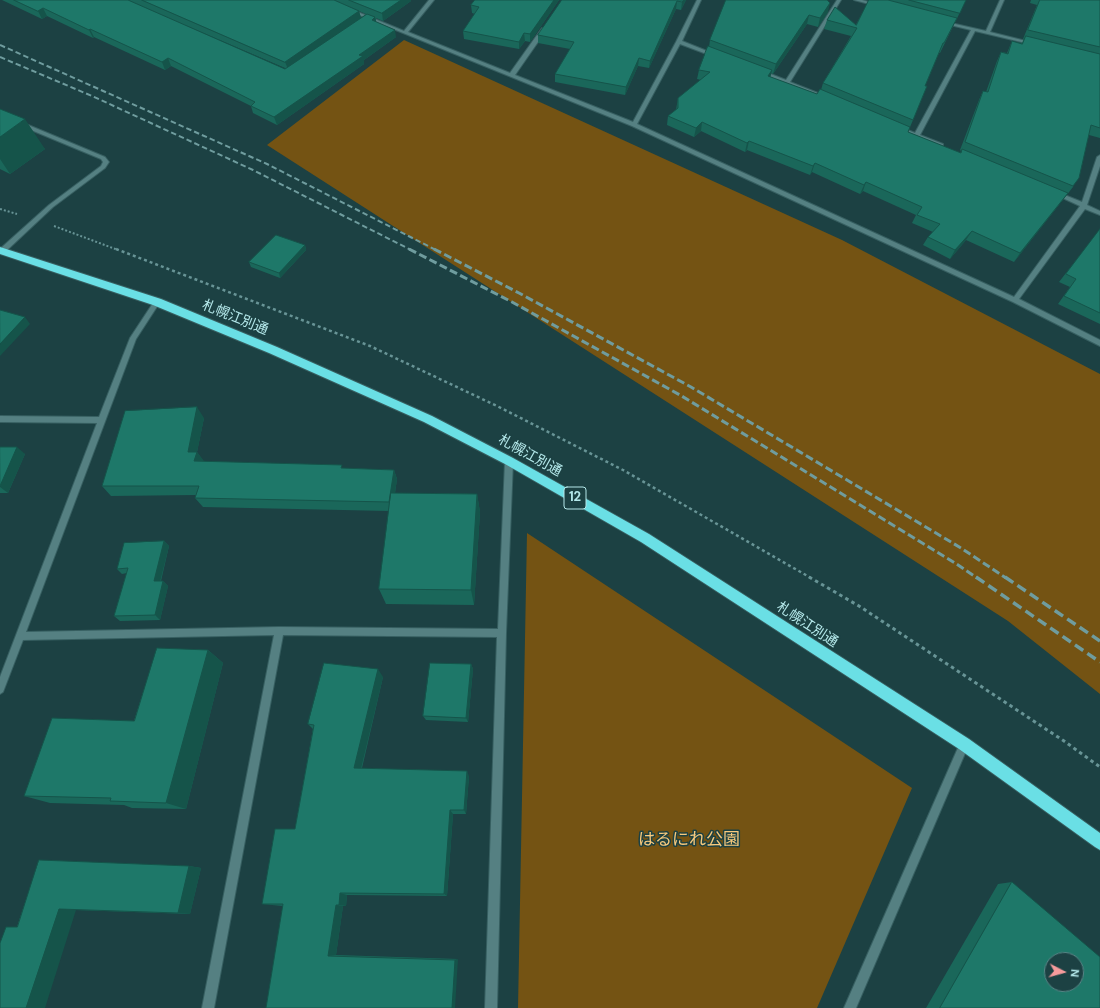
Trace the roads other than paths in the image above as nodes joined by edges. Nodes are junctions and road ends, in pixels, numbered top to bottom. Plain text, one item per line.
1 (432, 0) edge
2 (699, 0) edge
3 (839, 0) edge
4 (856, 0) edge
5 (1002, 0) edge
6 (886, 7) edge
7 (342, 8) edge
8 (367, 18) junction
9 (937, 20) edge
10 (361, 22) edge
11 (546, 25) edge
12 (974, 29) junction
13 (988, 32) junction
14 (405, 33) junction
15 (680, 42) junction
16 (1040, 46) edge
17 (723, 58) edge
18 (751, 69) edge
19 (512, 75) junction
20 (787, 82) junction
21 (830, 100) edge
22 (15, 122) edge
23 (634, 125) junction
24 (895, 127) edge
25 (917, 136) junction
26 (946, 148) edge
27 (1100, 157) edge
28 (1048, 190) edge
29 (1084, 205) junction
30 (1100, 213) edge
31 (1, 250) edge
32 (1015, 300) junction
33 (157, 302) junction
34 (1100, 344) edge
35 (0, 419) edge
36 (102, 420) junction
37 (509, 461) junction
38 (279, 631) junction
39 (502, 633) junction
40 (20, 636) junction
41 (0, 689) edge
42 (964, 744) junction
43 (1100, 842) edge
44 (208, 1008) edge
45 (491, 1008) edge
46 (850, 1008) edge

1 - 14 street
2 - 15 street
3 - 20 street
4 - 6 street
5 - 13 street
7 - 8 street
8 - 10 street
8 - 14 street
9 - 12 street
11 - 19 street
12 - 13 street
12 - 25 street
13 - 16 street
14 - 19 street
15 - 17 street
15 - 23 street
18 - 20 street
19 - 23 street
20 - 21 street
22 - 31 street
23 - 32 street
24 - 25 street
25 - 26 street
27 - 29 street
28 - 29 street
29 - 30 street
29 - 32 street
31 - 33 highway, 札幌江別通 / 12
32 - 34 street
33 - 36 street
33 - 37 highway, 札幌江別通 / 12
35 - 36 street
36 - 40 street
37 - 39 street
37 - 42 highway, 札幌江別通 / 12
38 - 39 street
38 - 40 street
38 - 44 street
39 - 45 street
40 - 41 street
42 - 43 highway, 札幌江別通 / 12
42 - 46 street

